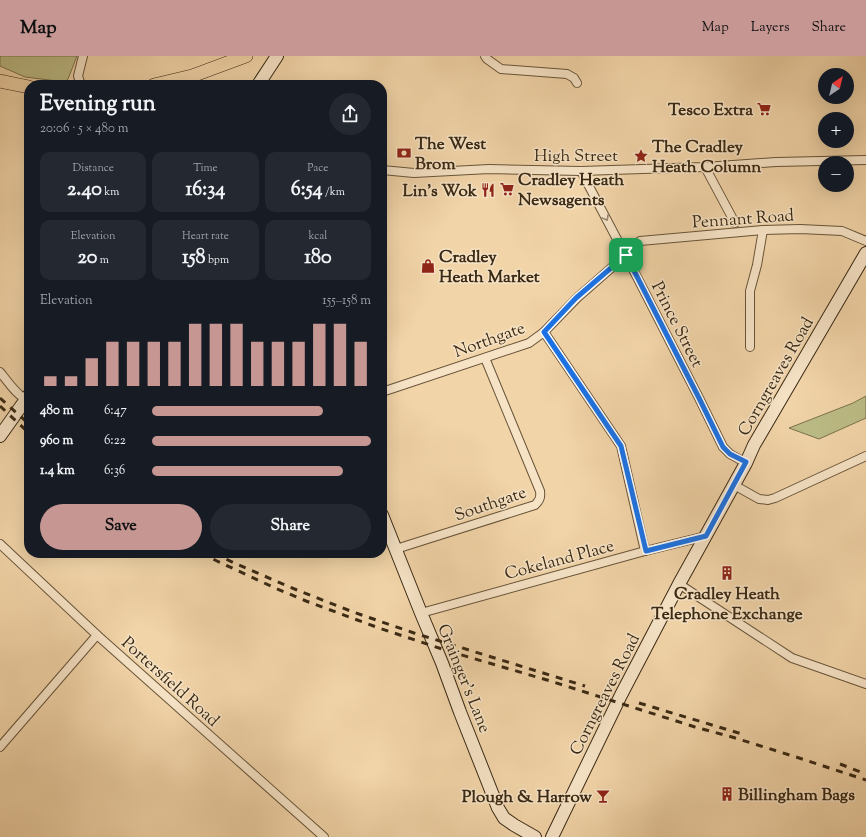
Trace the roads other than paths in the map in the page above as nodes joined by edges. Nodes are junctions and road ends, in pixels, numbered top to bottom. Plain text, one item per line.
1 (83, 56) edge
2 (246, 56) edge
3 (277, 56) edge
4 (485, 56) edge
5 (79, 80) edge
6 (175, 80) edge
7 (261, 80) edge
8 (0, 81) edge
9 (577, 83) dead end
10 (24, 86) edge
11 (866, 160) edge
12 (705, 167) junction
13 (387, 170) edge
14 (581, 171) junction
15 (734, 223) dead end
16 (763, 230) junction
17 (866, 241) edge
18 (866, 253) edge
19 (626, 255) junction
20 (544, 332) junction
21 (750, 347) dead end
22 (485, 358) junction
23 (0, 372) edge
24 (387, 390) edge
25 (24, 395) edge
26 (24, 403) edge
27 (0, 436) edge
28 (866, 456) edge
29 (746, 462) junction
30 (734, 485) junction
31 (387, 527) edge
32 (706, 536) junction
33 (0, 544) edge
34 (396, 549) junction
35 (646, 551) junction
36 (679, 584) junction
37 (421, 613) junction
38 (97, 635) junction
39 (866, 684) edge
40 (0, 747) edge
41 (324, 837) edge
42 (535, 837) edge
43 (552, 837) edge

1 - 5 street
2 - 6 main road
3 - 7 main road
4 - 9 street
8 - 10 main road
11 - 12 street, High Street
12 - 14 street, High Street
12 - 15 street
13 - 14 street, High Street
14 -> 19 street, Prince Street
16 - 17 street, Pennant Road
16 - 19 street, Pennant Road
16 - 21 street
18 - 29 main road, Corngreaves Road
19 - 20 street, Northgate
19 - 29 street, Prince Street
20 - 22 street, Northgate
20 - 35 street
22 - 24 street, Northgate
22 - 34 street, Southgate
23 - 25 street
26 - 27 main road
28 - 30 street
29 - 30 main road, Corngreaves Road
30 - 32 main road, Corngreaves Road
31 - 34 main road, Grainger's Lane
32 - 35 street, Cokeland Place
32 - 36 main road, Corngreaves Road
33 - 38 street, Portersfield Road
34 - 37 main road, Grainger's Lane
35 - 37 street, Cokeland Place
36 - 39 street
36 - 43 main road, Corngreaves Road
37 - 42 main road, Grainger's Lane
38 - 40 street
38 - 41 street, Portersfield Road

